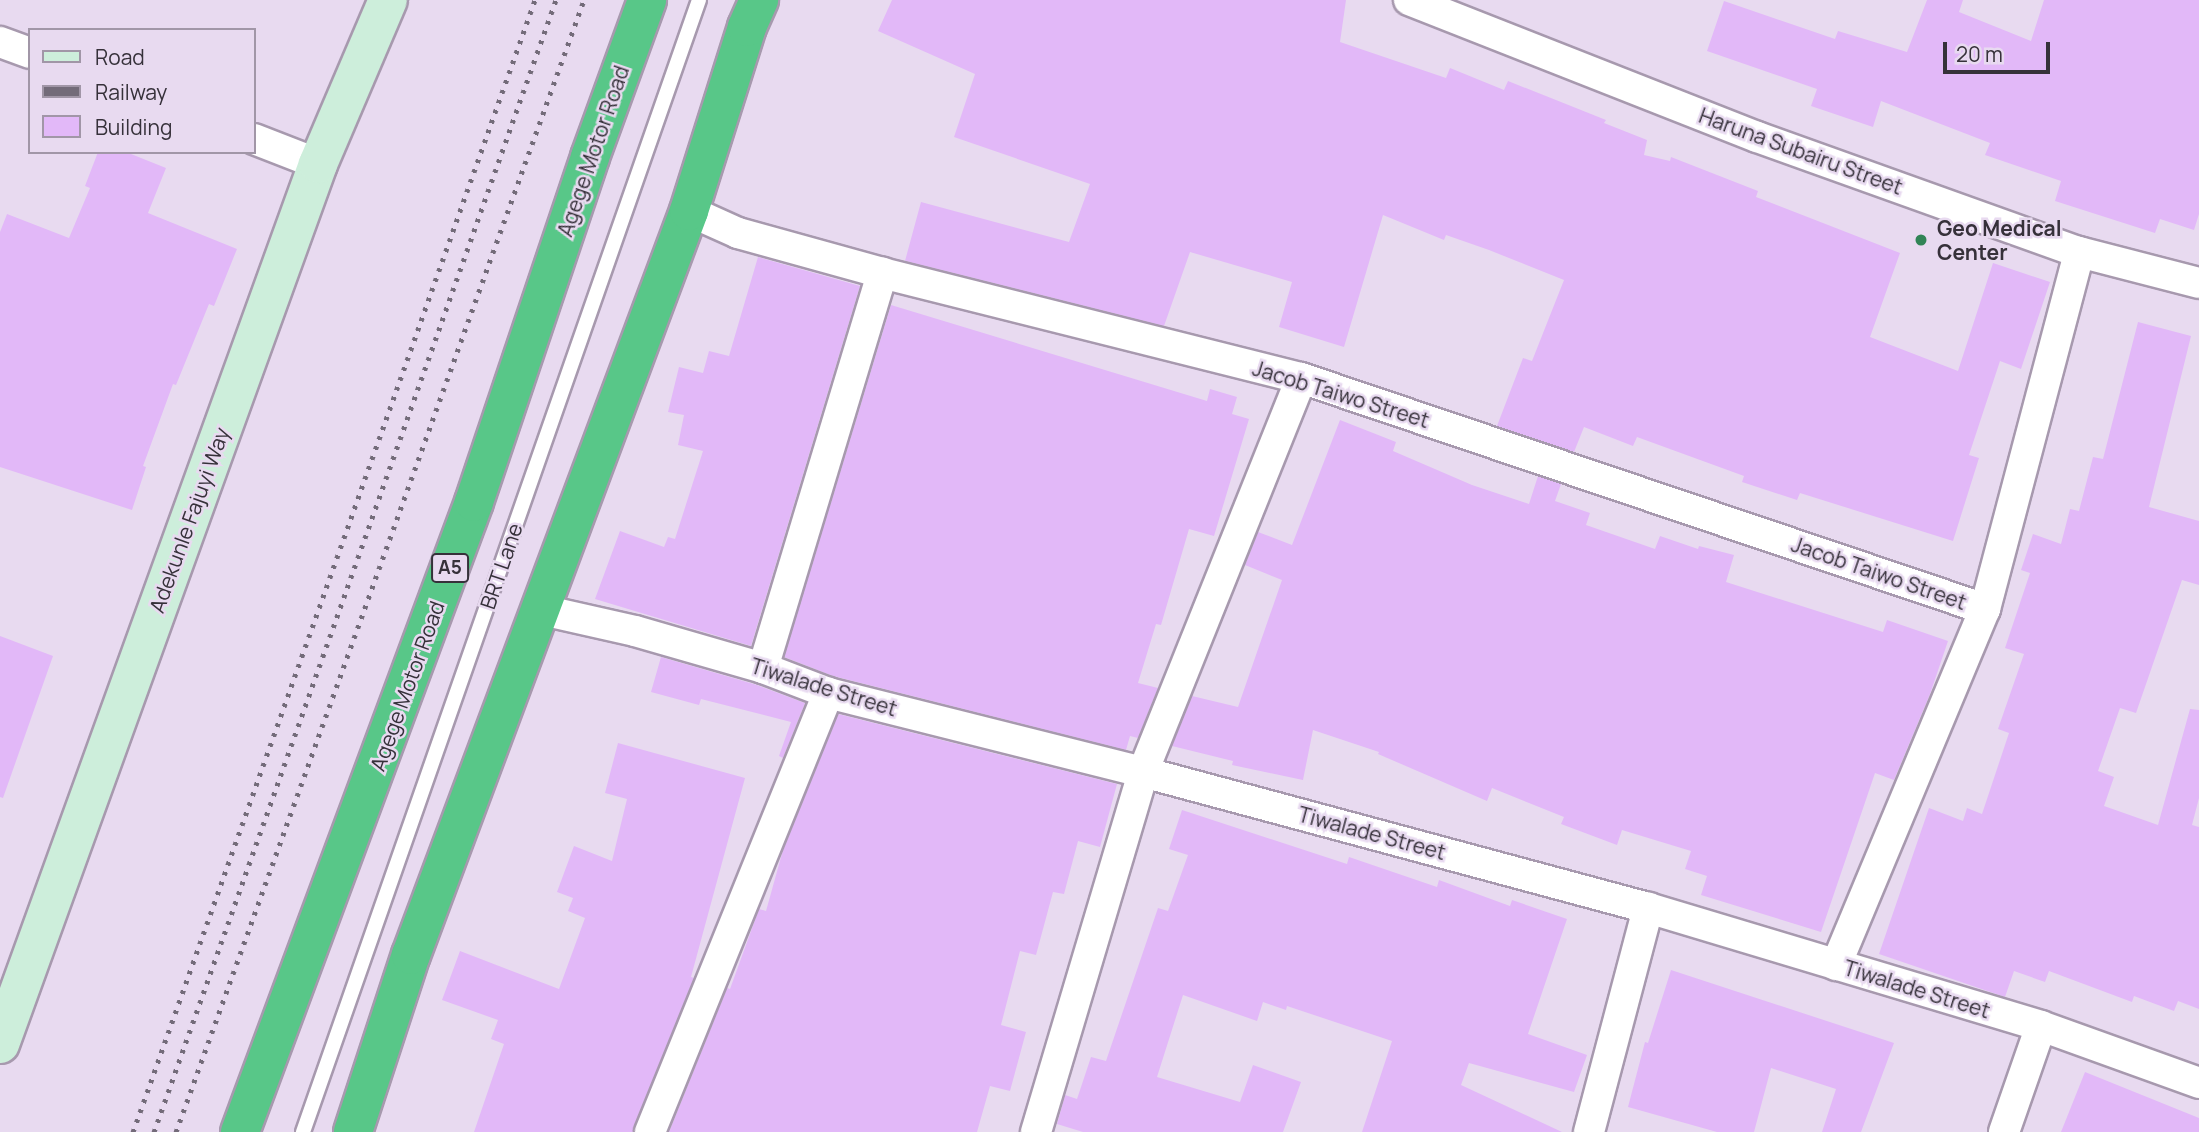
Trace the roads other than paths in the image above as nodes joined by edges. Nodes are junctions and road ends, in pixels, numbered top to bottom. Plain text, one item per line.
1 (388, 0) edge
2 (648, 0) edge
3 (699, 0) edge
4 (759, 0) edge
5 (1427, 3) edge
6 (0, 42) edge
7 (28, 52) edge
8 (256, 140) edge
9 (318, 164) junction
10 (688, 211) junction
11 (2079, 252) junction
12 (882, 272) junction
13 (2199, 283) edge
14 (1301, 378) junction
15 (538, 609) junction
16 (1985, 609) junction
17 (762, 668) junction
18 (828, 693) junction
19 (1143, 772) junction
20 (1648, 908) junction
21 (1836, 965) junction
22 (2041, 1026) junction
23 (0, 1044) edge
24 (2199, 1083) edge
25 (240, 1132) edge
26 (303, 1132) edge
27 (353, 1132) edge
28 (650, 1132) edge
29 (1036, 1132) edge
30 (1589, 1132) edge
31 (2004, 1132) edge

1 - 9 street, Adekunle Fajuyi Way
2 - 25 highway, Agege Motor Road / A5
3 - 26 lane, BRT Lane
4 - 10 highway
5 - 11 street, Haruna Subairu Street
6 - 7 street
8 - 9 street
9 - 23 street, Adekunle Fajuyi Way
10 - 12 street, Jacob Taiwo Street
10 - 15 highway
11 - 13 street, Haruna Subairu Street
11 - 16 street
12 - 14 street, Jacob Taiwo Street
12 - 17 street
14 - 16 street, Jacob Taiwo Street
14 - 19 street
15 - 17 street, Tiwalade Street
15 - 27 highway
16 - 21 street
17 - 18 street, Tiwalade Street
18 - 19 street, Tiwalade Street
18 - 28 street
19 - 20 street, Tiwalade Street
19 - 29 street
20 - 21 street, Tiwalade Street
20 - 30 street
21 - 22 street, Tiwalade Street
22 - 24 street, Tiwalade Street
22 - 31 street

